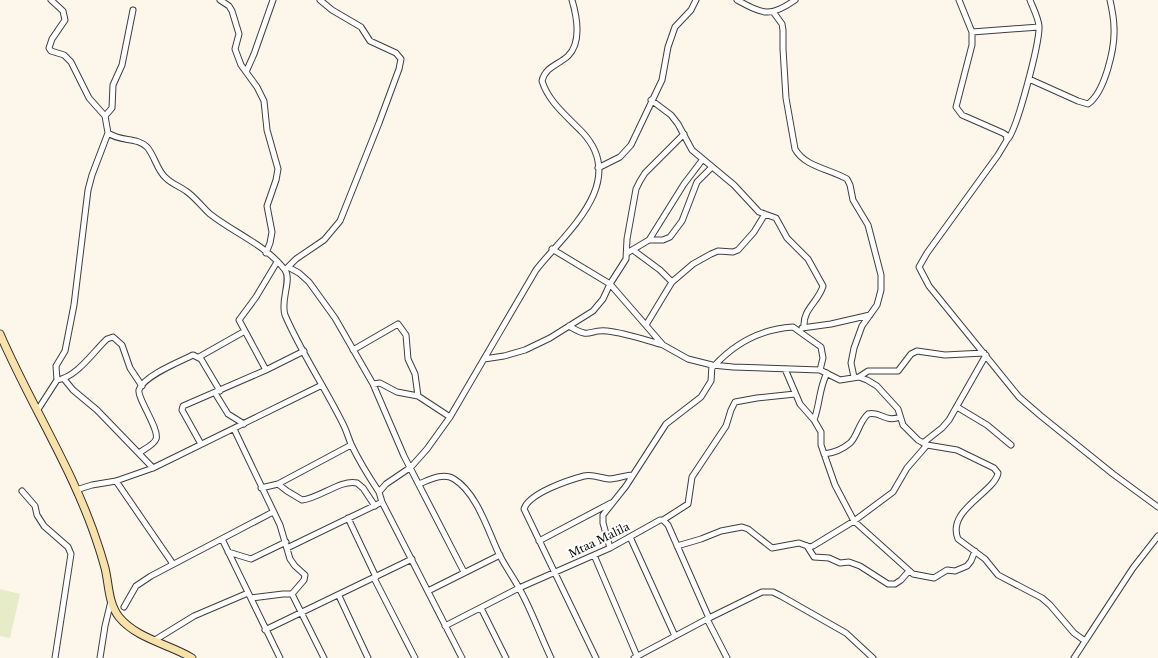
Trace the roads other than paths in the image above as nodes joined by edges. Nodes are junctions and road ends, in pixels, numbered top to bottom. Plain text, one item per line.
1 (51, 0) edge
2 (220, 0) edge
3 (273, 0) edge
4 (320, 0) edge
5 (572, 0) edge
6 (696, 0) edge
7 (737, 0) edge
8 (795, 0) edge
9 (960, 0) edge
10 (1030, 0) edge
11 (1110, 0) edge
12 (133, 10) dead end
13 (774, 12) junction
14 (1039, 27) junction
15 (972, 32) junction
16 (246, 72) junction
17 (1029, 80) junction
18 (651, 100) junction
19 (105, 116) junction
20 (108, 133) junction
21 (684, 134) junction
22 (1007, 140) junction
23 (703, 160) junction
24 (712, 166) junction
25 (598, 168) junction
26 (765, 214) junction
27 (649, 240) junction
28 (552, 249) junction
29 (633, 250) junction
30 (266, 253) junction
31 (627, 253) junction
32 (277, 262) junction
33 (286, 268) junction
34 (672, 282) junction
35 (610, 284) junction
36 (870, 315) junction
37 (646, 325) junction
38 (569, 326) junction
39 (804, 326) junction
40 (799, 330) junction
41 (245, 331) junction
42 (0, 334) edge
43 (663, 345) junction
44 (353, 350) junction
45 (304, 351) junction
46 (985, 354) junction
47 (199, 357) junction
48 (484, 359) junction
49 (713, 365) junction
50 (785, 369) junction
51 (266, 370) junction
52 (820, 370) junction
53 (827, 373) junction
54 (856, 377) junction
55 (64, 379) junction
56 (57, 380) junction
57 (374, 384) junction
58 (322, 385) junction
59 (142, 386) junction
60 (217, 392) junction
61 (795, 394) junction
62 (418, 396) junction
63 (957, 407) junction
64 (37, 411) junction
65 (450, 417) junction
66 (900, 418) junction
67 (814, 420) junction
68 (244, 424) junction
69 (234, 429) junction
70 (201, 444) junction
71 (925, 444) junction
72 (1011, 444) dead end
73 (351, 445) junction
74 (139, 453) junction
75 (824, 454) junction
76 (411, 467) junction
77 (153, 468) junction
78 (633, 475) junction
79 (116, 481) junction
80 (278, 484) junction
81 (419, 484) junction
82 (261, 488) junction
83 (76, 490) junction
84 (22, 491) dead end
85 (379, 492) junction
86 (382, 502) junction
87 (612, 502) junction
88 (374, 506) junction
89 (1158, 507) edge
90 (273, 512) junction
91 (348, 518) junction
92 (663, 520) junction
93 (854, 521) junction
94 (1158, 536) edge
95 (630, 537) junction
96 (222, 539) junction
97 (539, 540) junction
98 (286, 542) junction
99 (677, 546) junction
100 (806, 546) junction
101 (287, 548) junction
102 (610, 548) junction
103 (975, 551) junction
104 (228, 552) junction
105 (500, 555) junction
106 (594, 555) junction
107 (412, 559) junction
108 (173, 564) junction
109 (464, 572) junction
110 (556, 572) junction
111 (908, 572) junction
112 (375, 577) junction
113 (519, 588) junction
114 (428, 591) junction
115 (292, 594) junction
116 (250, 595) junction
117 (339, 596) junction
118 (111, 600) junction
119 (124, 607) dead end
120 (481, 608) junction
121 (302, 612) junction
122 (708, 618) junction
123 (445, 626) junction
124 (265, 630) junction
125 (675, 636) junction
126 (155, 640) junction
127 (1085, 641) junction
128 (639, 657) edge
129 (55, 658) edge
130 (100, 658) edge
131 (192, 658) edge
132 (280, 658) edge
133 (324, 658) edge
134 (368, 658) edge
135 (416, 658) edge
136 (462, 658) edge
137 (506, 658) edge
138 (551, 658) edge
139 (596, 658) edge
140 (727, 658) edge
141 (873, 658) edge
142 (1074, 658) edge

1 - 19 street
2 - 16 street
3 - 16 street
4 - 33 street
5 - 25 street
6 - 18 street
7 - 13 street
8 - 13 street
9 - 15 street
10 - 14 street
11 - 17 street
12 - 19 street
13 - 36 street
14 - 15 street
14 - 17 street
15 - 22 street
16 - 30 street
17 - 22 street
18 - 21 street
18 - 25 street
19 - 20 street
20 - 30 street
20 - 56 street
21 - 23 street
21 - 31 street
22 - 46 street
23 - 24 street
23 - 27 street
24 - 26 street
24 - 27 street
25 - 28 street
26 - 34 street
26 - 39 street
27 - 29 street
28 - 35 street
28 - 48 street
29 - 31 street
29 - 34 street
30 - 32 street
31 - 35 street
32 - 33 street
32 - 41 street
33 - 44 street
33 - 45 street
34 - 37 street
35 - 37 street
35 - 38 street
36 - 39 street
36 - 54 street
37 - 43 street
38 - 43 street
38 - 48 street
39 - 40 street
40 - 49 street
40 - 52 street
41 - 47 street
41 - 51 street
42 - 64 main road
43 - 49 street
44 - 57 street
44 - 62 street
45 - 51 street
45 - 58 street
46 - 54 street
46 - 63 street
46 - 89 street
47 - 59 street
47 - 60 street
48 - 65 street
49 - 50 street
49 - 78 street
50 - 52 street
50 - 61 street
51 - 60 street
52 - 53 street
53 - 54 street
53 - 67 street
54 - 66 street
55 - 56 street
55 - 59 street
55 - 74 street
56 - 64 street
57 - 62 street
57 - 76 street
58 - 68 street
58 - 73 street
59 - 74 street
60 - 68 street
60 - 70 street
61 - 67 street
61 - 92 street, Mtaa Malila
62 - 65 street
63 - 71 street
63 - 72 street
64 - 83 main road
65 - 76 street
66 - 71 street
66 - 75 street
67 - 75 street
68 - 69 street
69 - 70 street
69 - 82 street
70 - 77 street
71 - 93 street
71 - 103 street
73 - 80 street
73 - 85 street
74 - 77 street
75 - 93 street
76 - 81 street
76 - 85 street
77 - 79 street
78 - 87 street
78 - 97 street
79 - 83 street
79 - 108 street
80 - 82 street
80 - 88 street
81 - 105 street
81 - 109 street
82 - 90 street
83 - 118 main road
84 - 129 street
85 - 86 street
86 - 88 street
86 - 107 street
87 - 97 street
87 - 102 street
88 - 91 street
90 - 96 street
90 - 98 street
91 - 101 street
91 - 112 street
92 - 95 street, Mtaa Malila
92 - 99 street
93 - 100 street
93 - 111 street
94 - 127 street
95 - 102 street, Mtaa Malila
95 - 125 street
96 - 104 street
96 - 108 street
97 - 110 street
98 - 101 street
98 - 104 street
99 - 100 street
99 - 122 street
100 - 111 street
101 - 115 street
102 - 106 street, Mtaa Malila
103 - 111 street
103 - 127 street
104 - 116 street
105 - 109 street
105 - 113 street
106 - 110 street, Mtaa Malila
106 - 128 street
107 - 112 street
107 - 114 street
108 - 119 street
109 - 114 street
110 - 113 street, Mtaa Malila
110 - 139 street
112 - 117 street
112 - 135 street
113 - 120 street, Mtaa Malila
113 - 138 street
114 - 123 street
115 - 116 street
115 - 121 street
116 - 124 street
116 - 126 street
117 - 121 street
117 - 134 street
118 - 126 main road
118 - 130 street
120 - 123 street, Mtaa Malila
120 - 137 street
121 - 124 street
121 - 133 street
122 - 125 street
122 - 140 street
122 - 141 street
123 - 136 street
124 - 132 street
125 - 128 street
126 - 131 main road
127 - 142 street

